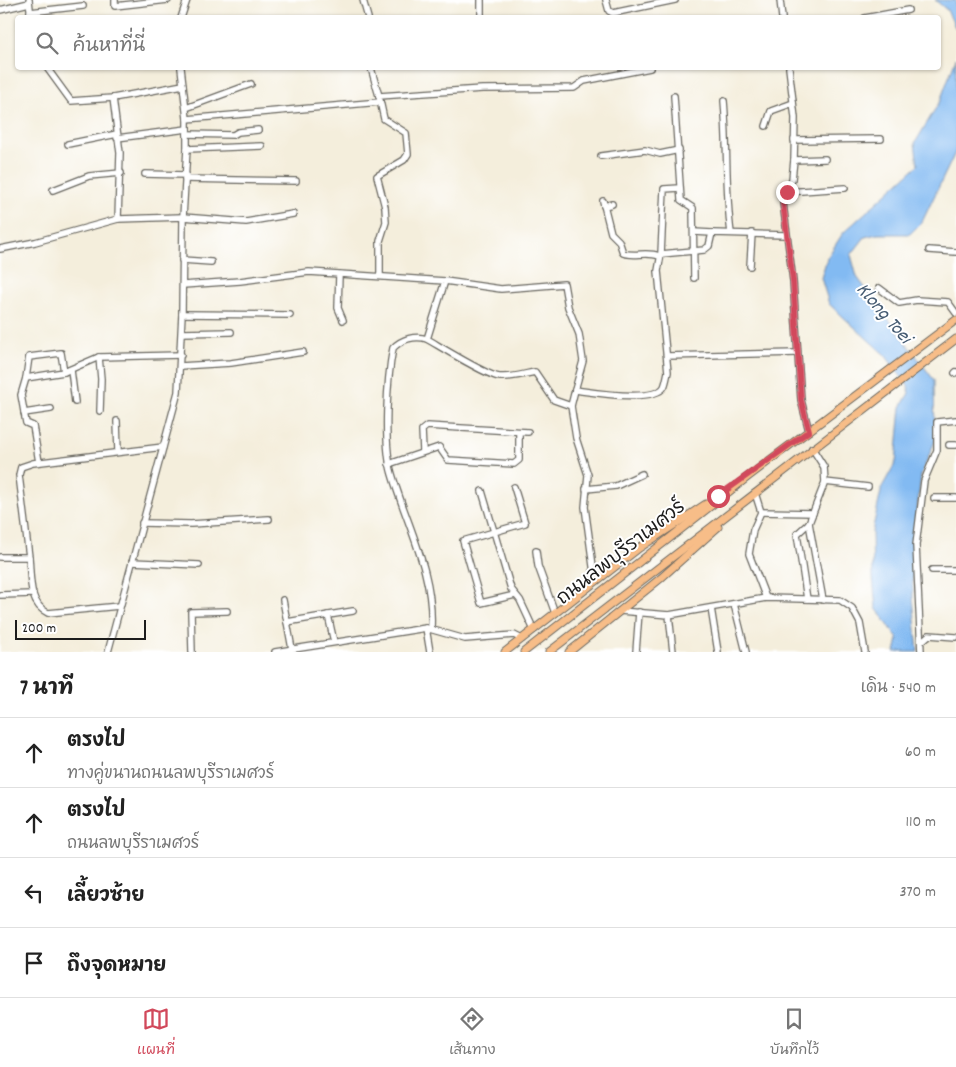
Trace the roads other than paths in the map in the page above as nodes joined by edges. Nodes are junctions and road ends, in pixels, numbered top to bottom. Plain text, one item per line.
1 (114, 0) edge
2 (168, 0) edge
3 (187, 0) edge
4 (364, 0) edge
5 (480, 0) edge
6 (606, 0) edge
7 (675, 0) edge
8 (780, 0) edge
9 (29, 2) edge
10 (83, 6) dead end
11 (0, 10) edge
12 (908, 10) dead end
13 (30, 15) edge
14 (182, 15) edge
15 (367, 15) edge
16 (481, 15) edge
17 (782, 15) edge
18 (881, 15) edge
19 (48, 70) edge
20 (181, 70) edge
21 (372, 70) edge
22 (639, 70) edge
23 (789, 70) edge
24 (251, 84) dead end
25 (183, 85) junction
26 (674, 96) dead end
27 (113, 98) junction
28 (379, 99) junction
29 (724, 101) dead end
30 (793, 104) junction
31 (186, 108) junction
32 (187, 119) junction
33 (766, 126) dead end
34 (258, 130) dead end
35 (187, 131) junction
36 (117, 136) junction
37 (881, 139) dead end
38 (794, 140) junction
39 (68, 144) dead end
40 (262, 146) dead end
41 (187, 149) junction
42 (679, 150) junction
43 (601, 156) dead end
44 (825, 159) dead end
45 (794, 160) junction
46 (121, 173) junction
47 (145, 174) dead end
48 (185, 177) junction
49 (296, 181) dead end
50 (680, 188) junction
51 (845, 188) dead end
52 (53, 190) dead end
53 (787, 192) junction
54 (612, 204) dead end
55 (292, 214) dead end
56 (182, 217) junction
57 (118, 219) junction
58 (694, 232) junction
59 (712, 233) junction
60 (731, 233) junction
61 (752, 233) junction
62 (787, 235) junction
63 (0, 249) edge
64 (929, 250) dead end
65 (692, 252) junction
66 (956, 252) edge
67 (660, 255) junction
68 (182, 260) junction
69 (211, 262) dead end
70 (750, 266) dead end
71 (339, 274) junction
72 (380, 276) junction
73 (694, 278) dead end
74 (445, 281) junction
75 (183, 285) junction
76 (878, 288) dead end
77 (956, 313) edge
78 (182, 314) junction
79 (290, 314) dead end
80 (343, 320) dead end
81 (956, 320) edge
82 (231, 332) dead end
83 (182, 333) junction
84 (427, 339) junction
85 (956, 339) edge
86 (303, 352) dead end
87 (797, 353) junction
88 (181, 355) junction
89 (666, 356) junction
90 (99, 357) junction
91 (180, 366) junction
92 (71, 370) junction
93 (64, 372) junction
94 (26, 378) junction
95 (575, 390) junction
96 (75, 402) dead end
97 (571, 406) junction
98 (51, 409) dead end
99 (100, 411) dead end
100 (24, 413) junction
101 (956, 420) edge
102 (117, 421) dead end
103 (809, 431) junction
104 (519, 432) junction
105 (528, 432) dead end
106 (163, 447) junction
107 (812, 448) junction
108 (423, 451) junction
109 (118, 452) junction
110 (39, 462) junction
111 (389, 464) junction
112 (642, 474) dead end
113 (749, 476) junction
114 (825, 482) junction
115 (514, 487) dead end
116 (868, 487) dead end
117 (586, 489) junction
118 (482, 491) dead end
119 (755, 493) junction
120 (934, 498) dead end
121 (956, 498) edge
122 (761, 512) junction
123 (813, 513) junction
124 (268, 519) dead end
125 (142, 523) junction
126 (809, 523) junction
127 (495, 533) junction
128 (536, 551) dead end
129 (0, 557) edge
130 (29, 558) junction
131 (132, 562) junction
132 (199, 565) dead end
133 (932, 570) dead end
134 (956, 570) edge
135 (595, 581) junction
136 (33, 594) junction
137 (0, 595) edge
138 (515, 595) junction
139 (766, 598) junction
140 (807, 599) junction
141 (284, 600) dead end
142 (823, 600) junction
143 (734, 604) junction
144 (119, 606) junction
145 (711, 608) junction
146 (227, 611) dead end
147 (352, 611) dead end
148 (620, 611) junction
149 (555, 612) junction
150 (639, 612) junction
151 (328, 615) junction
152 (668, 616) junction
153 (287, 622) junction
154 (428, 628) junction
155 (534, 630) junction
156 (956, 637) edge
157 (522, 639) junction
158 (334, 642) junction
159 (921, 642) junction
160 (292, 649) junction
161 (108, 652) edge
162 (192, 652) edge
163 (275, 652) edge
164 (430, 652) edge
165 (505, 652) edge
166 (524, 652) edge
167 (549, 652) edge
168 (569, 652) edge
169 (636, 652) edge
170 (673, 652) edge
171 (718, 652) edge
172 (746, 652) edge
173 (865, 652) edge
174 (921, 652) edge

1 - 2 street
3 - 14 street
4 - 15 street
5 - 16 street
6 - 7 street
8 - 17 street
9 - 11 street
9 - 13 street
10 - 13 street
12 - 18 street
19 - 27 street
20 - 25 street
21 - 28 street
22 - 28 street
23 - 30 street
24 - 31 street
25 - 27 street
25 - 31 street
26 - 42 street
27 - 36 street
28 - 32 street
28 - 72 street
29 - 60 street
30 - 33 street
30 - 38 street
31 - 32 street
32 - 35 street
34 - 35 street
35 - 36 street
35 - 41 street
36 - 39 street
36 - 46 street
37 - 38 street
38 - 45 street
40 - 41 street
41 - 48 street
42 - 43 street
42 - 50 street
44 - 45 street
45 - 53 street
46 - 52 street
46 - 57 street
47 - 48 street
48 - 49 street
48 - 56 street
50 - 58 street
50 - 67 street
51 - 53 street
53 - 62 street
54 - 67 street
55 - 56 street
56 - 57 street
56 - 68 street
57 - 63 street
58 - 59 street
58 - 65 street
59 - 60 street
59 - 65 street
60 - 61 street
61 - 62 street
61 - 70 street
62 - 87 street
64 - 66 street
65 - 67 street
65 - 73 street
67 - 89 street
68 - 69 street
68 - 75 street
71 - 72 street
71 - 75 street
71 - 80 street
72 - 74 street
74 - 84 street
74 - 95 street
75 - 78 street
76 - 77 street
78 - 79 street
78 - 83 street
81 - 103 main road, ถนนลพบุรีราเมศวร์
82 - 83 street
83 - 88 street
84 - 97 street
84 - 111 street
85 - 107 main road, ถนนลพบุรีราเมศวร์
86 - 91 street
87 - 89 street
87 - 103 street
88 - 90 street
88 - 91 street
89 - 95 street
90 - 92 street
90 - 99 street
91 - 106 street
92 - 93 street
92 - 96 street
93 - 94 street
93 - 94 street
94 - 100 street
95 - 97 street
97 - 117 street
98 - 100 street
100 - 110 street
101 - 159 street
102 - 109 street
103 - 113 main road, ถนนลพบุรีราเมศวร์
104 - 105 street
104 - 108 street
104 - 108 street
106 - 109 street
106 - 125 street
107 - 114 street
107 - 119 main road, ถนนลพบุรีราเมศวร์
108 - 111 street
109 - 110 street
110 - 130 street
111 - 154 street
112 - 117 street
113 - 135 main road
113 - 166 main road, ถนนลพบุรีราเมศวร์
114 - 116 street
114 - 123 street
115 - 127 street
117 - 135 street
118 - 127 street
119 - 122 street
119 - 148 main road
119 - 167 main road, ถนนลพบุรีราเมศวร์
120 - 121 street
122 - 123 street
122 - 139 street
123 - 126 street
124 - 125 street
125 - 131 street
126 - 140 street
126 - 142 street
127 - 138 street
127 - 138 street
128 - 149 street
129 - 130 street
130 - 136 street
131 - 132 street
131 - 144 street
133 - 134 street
135 - 149 main road
136 - 137 street
136 - 144 street
138 - 155 street
139 - 140 street
139 - 143 street
140 - 142 street
141 - 153 street
142 - 173 street
143 - 145 street
143 - 172 street
144 - 161 street
145 - 152 street
145 - 171 street
146 - 162 street
147 - 151 street
148 - 150 street
148 - 168 main road
149 - 155 main road
150 - 152 street
150 - 169 street
151 - 153 street
151 - 158 street
152 - 170 street
153 - 160 street
154 - 157 street
154 - 158 street
154 - 164 street
155 - 157 main road
156 - 159 street
157 - 165 main road
158 - 160 street
159 - 174 street
160 - 163 street

